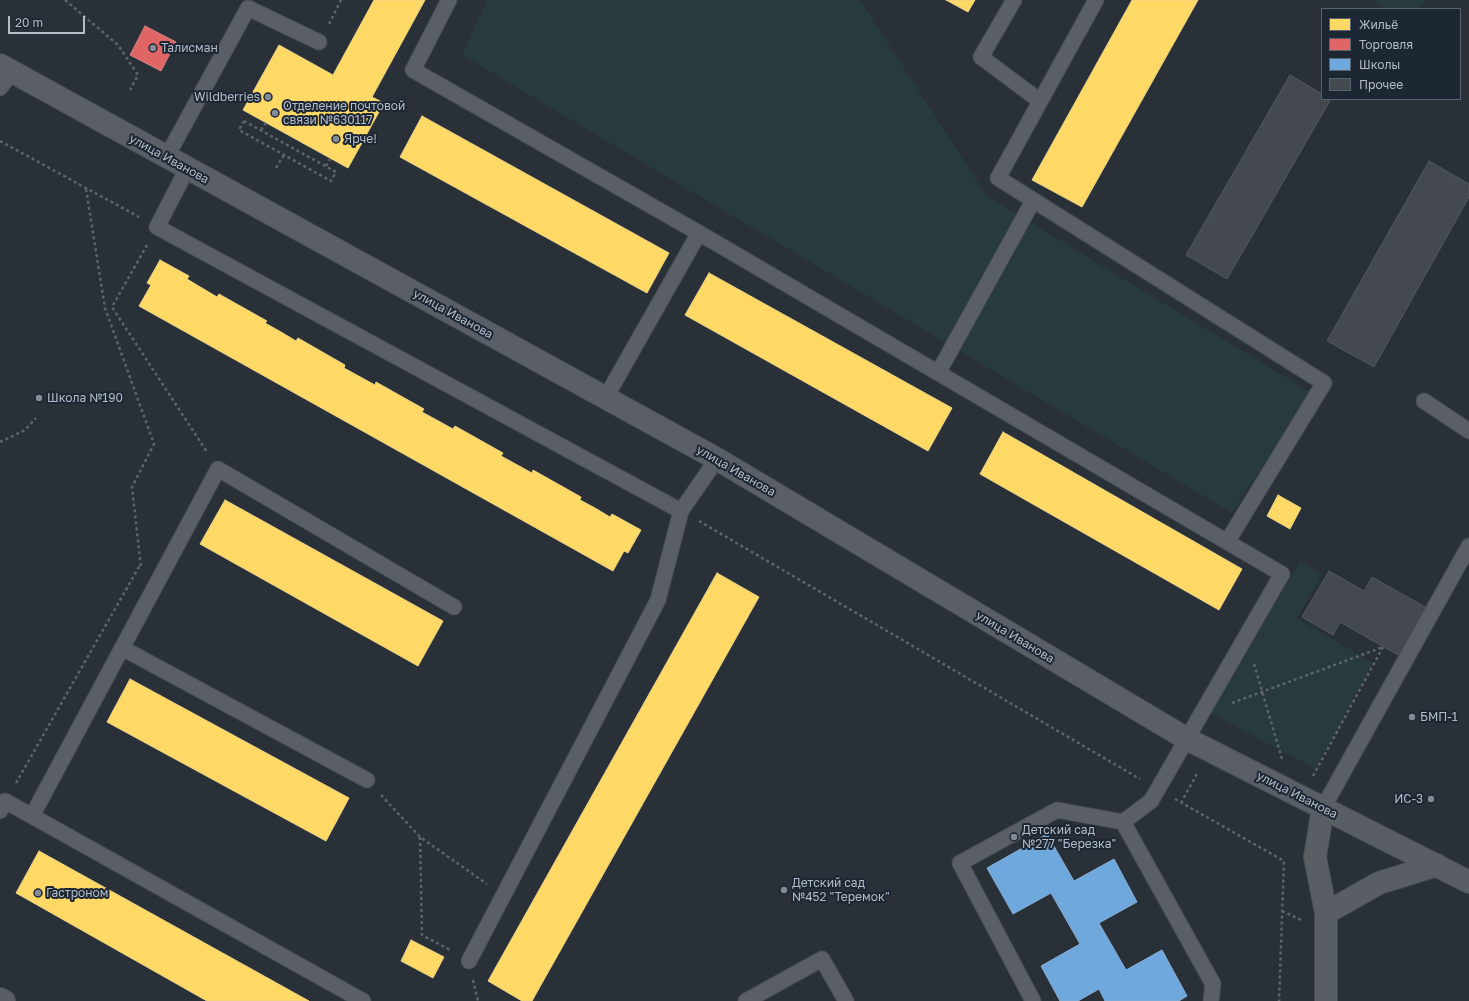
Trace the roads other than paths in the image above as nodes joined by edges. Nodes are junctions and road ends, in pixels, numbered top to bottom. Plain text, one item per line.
1 (449, 0) edge
2 (1014, 0) edge
3 (1096, 0) edge
4 (319, 42) road end
5 (4, 75) edge
6 (1040, 101) junction
7 (166, 158) junction
8 (187, 169) junction
9 (1033, 201) junction
10 (699, 233) junction
11 (938, 372) junction
12 (606, 397) junction
13 (1424, 401) dead end
14 (1469, 431) edge
15 (717, 459) junction
16 (681, 510) junction
17 (1227, 542) junction
18 (1467, 554) edge
19 (454, 608) dead end
20 (122, 648) junction
21 (1187, 739) junction
22 (367, 780) road end
23 (3, 806) edge
24 (1323, 808) junction
25 (32, 816) junction
26 (1123, 822) junction
27 (1436, 864) junction
28 (1469, 882) edge
29 (1326, 913) junction
30 (469, 961) dead end
31 (0, 999) edge
32 (4, 1001) edge
33 (363, 1001) edge
34 (746, 1001) edge
35 (846, 1001) edge
36 (1033, 1001) edge
37 (1211, 1001) edge
38 (1326, 1001) edge

1 - 10 lane
2 - 6 lane
3 - 6 lane
4 - 7 lane
5 - 7 street, улица Иванова
6 - 9 lane
7 - 8 street, улица Иванова
8 - 12 street, улица Иванова
8 - 16 lane
9 - 11 lane
9 - 17 lane
10 - 11 lane
10 - 12 lane
11 - 17 lane
12 - 15 street, улица Иванова
13 - 14 lane
15 - 16 lane
15 - 21 street, улица Иванова
16 - 30 lane
17 - 21 lane
18 - 24 lane
19 - 20 lane
20 - 22 lane
20 - 25 lane
21 - 24 street, улица Иванова
21 - 26 lane
23 - 25 lane
24 - 27 main road, улица Иванова
24 - 29 main road
25 - 33 lane
26 - 36 lane
26 - 37 lane
27 - 28 main road, улица Иванова
27 - 29 main road
29 - 38 main road
31 - 32 main road
34 - 35 lane

